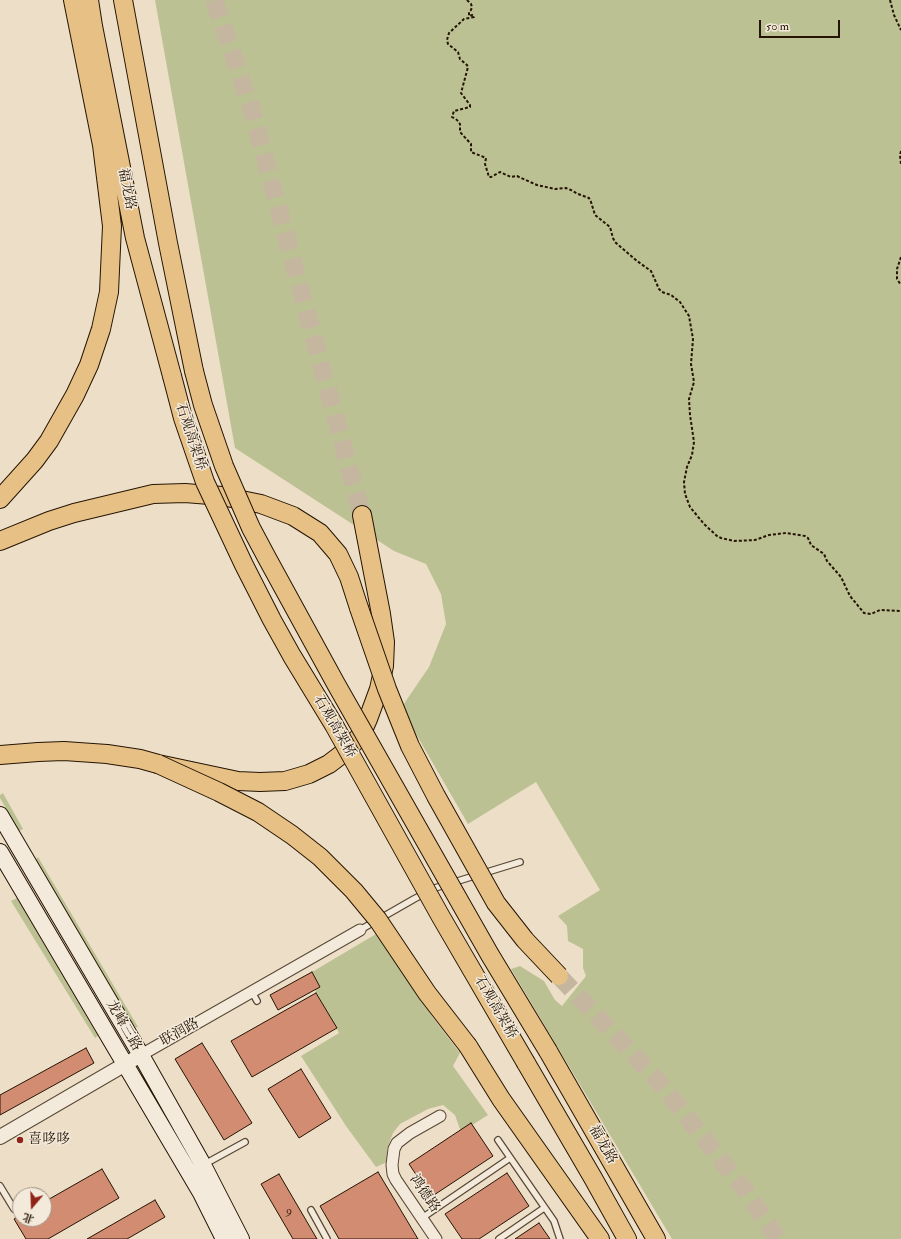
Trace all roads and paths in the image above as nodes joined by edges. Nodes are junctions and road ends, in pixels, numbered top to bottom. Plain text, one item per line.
1 (73, 0) edge
2 (89, 0) edge
3 (123, 0) edge
4 (467, 0) edge
5 (890, 0) edge
6 (901, 30) edge
7 (901, 151) edge
8 (901, 164) edge
9 (901, 257) edge
10 (901, 285) edge
11 (172, 376) joint
12 (0, 498) edge
13 (362, 515) tunnel mouth
14 (0, 542) edge
15 (901, 611) edge
16 (0, 755) edge
17 (158, 764) junction
18 (0, 815) edge
19 (0, 852) edge
20 (520, 862) dead end
21 (360, 930) joint
22 (559, 976) tunnel mouth
23 (548, 1051) joint
24 (141, 1055) junction
25 (526, 1063) joint
26 (124, 1065) junction
27 (440, 1116) dead end
28 (0, 1137) edge
29 (498, 1140) dead end
30 (246, 1142) dead end
31 (510, 1158) junction
32 (203, 1165) junction
33 (0, 1186) edge
34 (12, 1206) edge
35 (544, 1208) junction
36 (311, 1210) dead end
37 (422, 1218) junction
38 (224, 1239) edge
39 (241, 1239) edge
40 (327, 1239) edge
41 (436, 1239) edge
42 (499, 1239) edge
43 (560, 1239) edge
44 (600, 1239) edge
45 (627, 1239) edge
46 (656, 1239) edge

1 - 12 highway
2 - 11 highway, 福龙路
3 - 23 highway, 石观高架桥, bridge
4 - 15 path
5 - 6 path
7 - 8 path
9 - 10 path
11 - 25 highway, 石观高架桥, bridge
13 - 17 highway, bridge
14 - 22 highway, bridge
16 - 17 highway
17 - 44 highway, bridge
18 - 24 main road, 龙峰三路
19 - 26 main road, 龙峰三路
20 - 21 lane
21 - 24 street, 联润路
23 - 46 highway, 福龙路
24 - 26 street, 联润路
24 - 32 main road, 龙峰三路
25 - 45 highway, 福龙路
26 - 28 street, 联润路
26 - 38 main road, 龙峰三路
27 - 37 street, 鸿德路
29 - 31 lane
30 - 32 lane
31 - 35 lane
31 - 37 lane
32 - 39 main road, 龙峰三路
33 - 34 lane
35 - 42 lane
35 - 43 lane
36 - 40 lane
37 - 41 street, 鸿德路

